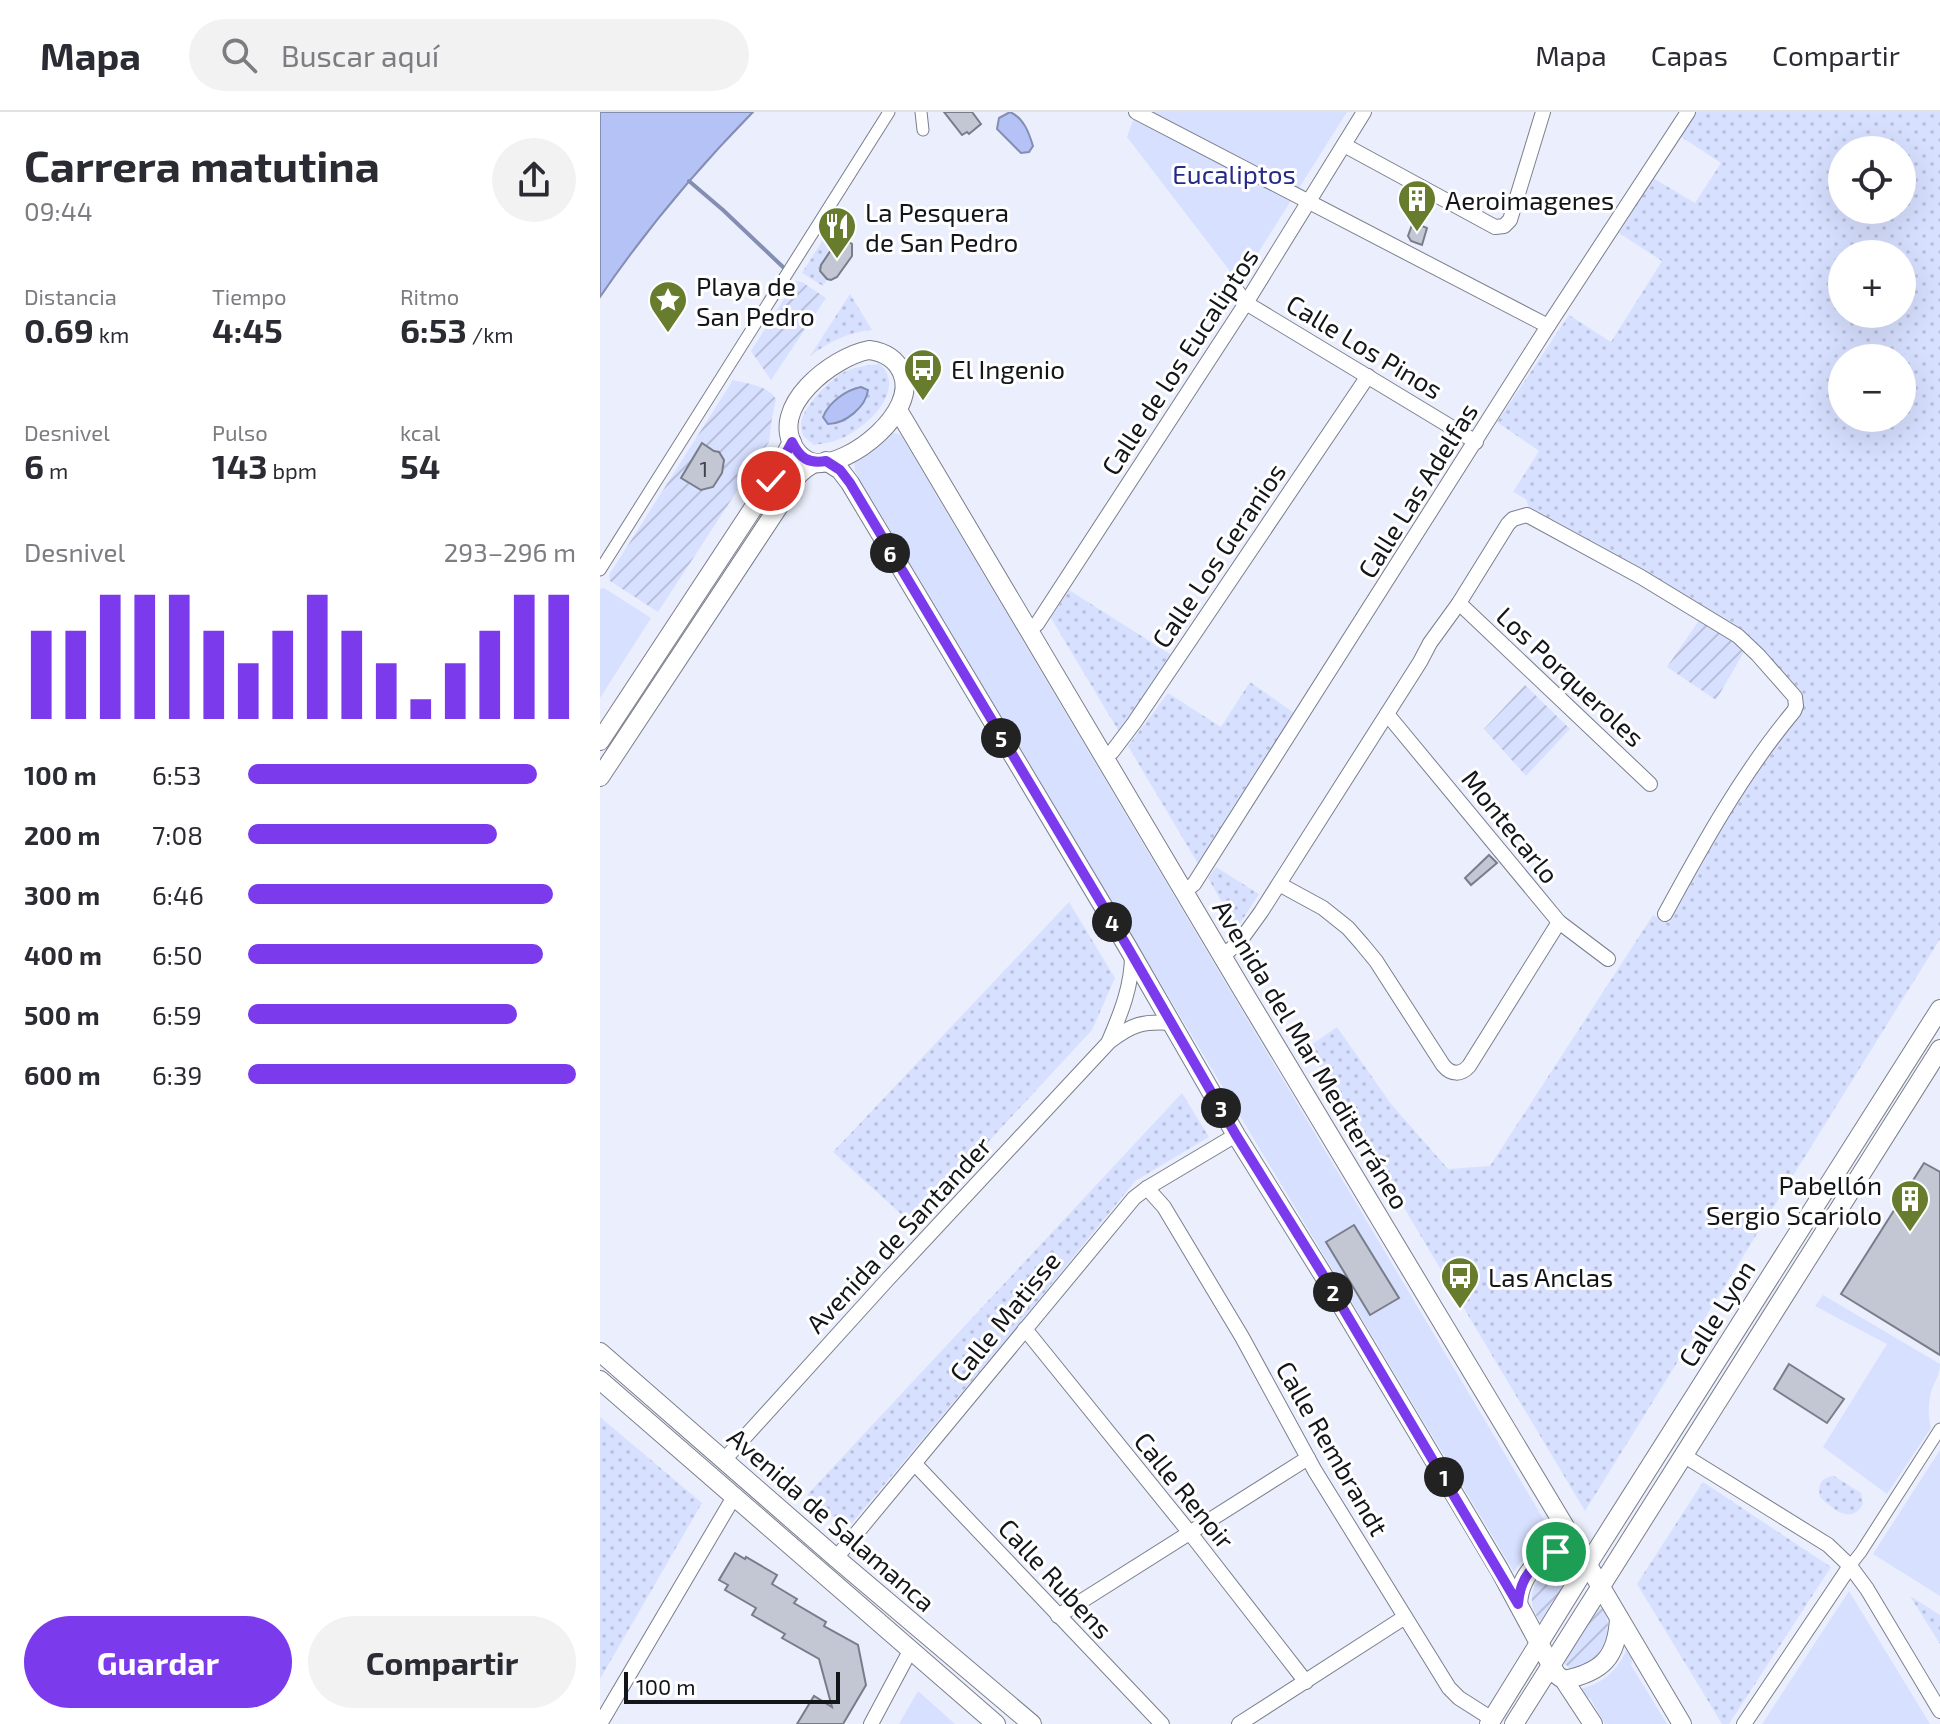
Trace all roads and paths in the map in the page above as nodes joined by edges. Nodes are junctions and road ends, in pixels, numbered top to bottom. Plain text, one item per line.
1 (889, 112) edge
2 (921, 112) edge
3 (1136, 112) edge
4 (1364, 112) edge
5 (1543, 112) edge
6 (1688, 112) edge
7 (923, 130) dead end
8 (1344, 145) junction
9 (1308, 202) junction
10 (1234, 287) dead end
11 (1246, 303) junction
12 (1548, 326) junction
13 (1368, 376) junction
14 (898, 410) junction
15 (792, 442) junction
16 (1476, 442) junction
17 (820, 462) junction
18 (600, 570) edge
19 (1459, 603) junction
20 (1028, 630) junction
21 (1387, 714) junction
22 (600, 741) edge
23 (1103, 757) junction
24 (600, 777) edge
25 (1650, 784) dead end
26 (1279, 884) junction
27 (1185, 891) junction
28 (1665, 914) dead end
29 (1559, 922) junction
30 (1132, 955) junction
31 (1223, 956) junction
32 (1608, 959) dead end
33 (1940, 1009) edge
34 (1172, 1023) junction
35 (1109, 1042) junction
36 (1940, 1049) edge
37 (1236, 1135) junction
38 (1147, 1188) junction
39 (1025, 1329) junction
40 (600, 1352) edge
41 (600, 1380) edge
42 (1940, 1429) edge
43 (1683, 1455) junction
44 (1308, 1458) junction
45 (724, 1460) junction
46 (915, 1464) junction
47 (735, 1495) junction
48 (1190, 1533) junction
49 (1584, 1557) junction
50 (836, 1558) junction
51 (1850, 1566) junction
52 (1601, 1586) junction
53 (1518, 1604) junction
54 (1058, 1616) junction
55 (1405, 1617) junction
56 (1619, 1618) junction
57 (1539, 1643) junction
58 (910, 1651) junction
59 (1558, 1673) junction
60 (1306, 1682) junction
61 (1940, 1711) edge
62 (1491, 1721) edge
63 (600, 1724) edge
64 (871, 1724) edge
65 (996, 1724) edge
66 (1032, 1724) edge
67 (1162, 1724) edge
68 (1239, 1724) edge
69 (1514, 1724) edge
70 (1593, 1724) edge
71 (1682, 1724) edge
72 (1744, 1724) edge

1 - 18 street
2 - 7 street
3 - 9 street
4 - 8 street, Calle de los Eucaliptos
5 - 8 street
6 - 12 street, Calle Las Adelfas
8 - 9 street, Calle de los Eucaliptos
9 - 11 street, Calle de los Eucaliptos
9 - 12 street
10 - 11 street, Calle Los Pinos
11 - 13 street, Calle Los Pinos
11 - 20 street, Calle de los Eucaliptos
12 - 16 street, Calle Las Adelfas
13 - 16 street, Calle Los Pinos
13 - 23 street, Calle Los Geranios
14 - 15 street
14 - 17 street
14 - 20 street, Avenida del Mar Mediterráneo
15 - 17 street
15 - 22 street
16 - 27 street, Calle Las Adelfas
17 - 24 street
17 - 30 street
19 - 21 street
19 - 25 street, Los Porqueroles
19 - 28 street
20 - 23 street, Avenida del Mar Mediterráneo
21 - 26 street
21 - 29 street, Montecarlo
23 - 27 street, Avenida del Mar Mediterráneo
26 - 29 street
26 - 31 street
27 - 31 street, Avenida del Mar Mediterráneo
29 - 32 street, Montecarlo
30 - 34 street
30 - 35 street, Avenida de Santander
31 - 49 street, Avenida del Mar Mediterráneo
33 - 49 street, Calle Lyon
34 - 35 street, Avenida de Santander
34 - 37 street
35 - 45 street, Avenida de Santander
36 - 43 street, Calle Lyon
37 - 38 street, Calle Matisse
37 - 53 street
38 - 39 street, Calle Matisse
38 - 44 street, Calle Rembrandt
39 - 46 street, Calle Matisse
39 - 48 street, Calle Renoir
40 - 45 street, Avenida de Salamanca
41 - 47 street, Avenida de Salamanca
42 - 51 street
43 - 51 street
43 - 52 street, Calle Lyon
44 - 48 street
44 - 55 street, Calle Rembrandt
45 - 50 street, Avenida de Salamanca
46 - 50 street, Calle Matisse
46 - 54 street, Calle Rubens
47 - 58 street, Avenida de Salamanca
47 - 63 street
48 - 54 street
48 - 60 street, Calle Renoir
49 - 52 street, Avenida del Mar Mediterráneo
49 - 53 street
49 - 57 street, Calle Lyon
50 - 66 street, Avenida de Salamanca
51 - 61 street
51 - 72 street
52 - 56 street, Avenida del Mar Mediterráneo
52 - 59 street, Calle Lyon
53 - 57 street
54 - 67 street, Calle Rubens
55 - 60 street
55 - 62 street, Calle Rembrandt
56 - 59 street
56 - 71 street, Avenida del Mar Mediterráneo
57 - 59 street
57 - 62 street, Calle Lyon
58 - 64 street
58 - 65 street, Avenida de Salamanca
59 - 69 street, Calle Lyon
59 - 70 street
60 - 68 street

